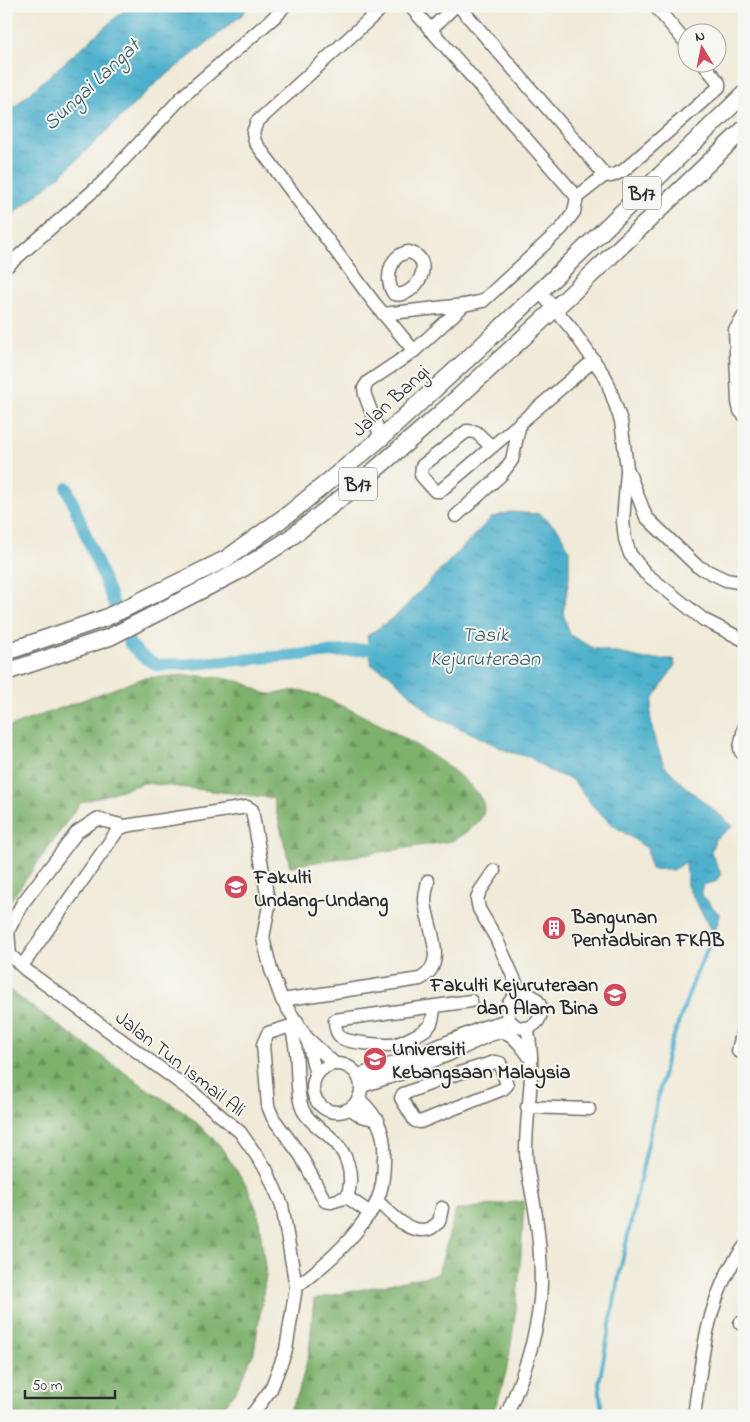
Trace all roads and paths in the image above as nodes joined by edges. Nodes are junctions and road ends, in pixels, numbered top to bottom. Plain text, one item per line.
1 (284, 6) edge
2 (384, 6) edge
3 (410, 6) edge
4 (455, 6) edge
5 (459, 6) edge
6 (655, 6) edge
7 (430, 30) junction
8 (678, 33) edge
9 (710, 72) edge
10 (744, 94) edge
11 (744, 129) edge
12 (605, 175) junction
13 (577, 197) junction
14 (6, 267) edge
15 (540, 292) junction
16 (394, 294) dead end
17 (464, 305) junction
18 (555, 309) junction
19 (383, 314) junction
20 (744, 316) edge
21 (414, 351) junction
22 (594, 360) junction
23 (744, 415) edge
24 (520, 423) junction
25 (381, 438) junction
26 (492, 447) junction
27 (627, 468) junction
28 (456, 516) dead end
29 (744, 583) edge
30 (744, 640) edge
31 (6, 652) edge
32 (6, 672) edge
33 (744, 728) edge
34 (744, 754) edge
35 (125, 826) junction
36 (494, 871) dead end
37 (428, 880) dead end
38 (22, 966) junction
39 (521, 994) junction
40 (282, 1000) junction
41 (471, 1001) dead end
42 (434, 1006) junction
43 (509, 1020) junction
44 (294, 1023) junction
45 (744, 1025) edge
46 (527, 1028) junction
47 (486, 1032) junction
48 (307, 1038) junction
49 (393, 1045) junction
50 (445, 1050) junction
51 (744, 1052) edge
52 (531, 1059) junction
53 (335, 1064) junction
54 (400, 1067) junction
55 (456, 1074) junction
56 (316, 1075) junction
57 (360, 1080) junction
58 (355, 1104) junction
59 (527, 1107) junction
60 (589, 1109) dead end
61 (346, 1197) junction
62 (377, 1201) junction
63 (442, 1208) dead end
64 (370, 1212) junction
65 (744, 1247) edge
66 (296, 1287) junction
67 (251, 1416) edge
68 (506, 1416) edge
69 (694, 1416) edge

1 - 14 street
2 - 19 street
3 - 7 street
4 - 7 street
5 - 12 street
6 - 8 street
7 - 13 street
9 - 12 street
10 - 15 main road, Jalan Bangi / B17
11 - 18 main road, B17
12 - 13 street
13 - 17 street
15 - 18 street
15 - 25 main road, Jalan Bangi / B17
16 - 19 street
17 - 19 street
17 - 21 street
18 - 22 street
18 - 32 main road, B17
19 - 21 street
20 - 23 street
21 - 25 street
22 - 24 street
22 - 27 street
24 - 26 street
24 - 28 street
25 - 31 main road, Jalan Bangi / B17
26 - 26 street
27 - 29 street
27 - 30 street
33 - 34 street
35 - 38 street
35 - 38 street
35 - 40 street
36 - 39 street
37 - 40 street
38 - 66 street, Jalan Tun Ismail Ali
39 - 43 street
39 - 46 street
40 - 44 street
41 - 42 street
42 - 49 street
42 - 49 street
43 - 46 street
43 - 47 street
44 - 48 street
44 - 61 street
44 - 61 street
45 - 51 street
46 - 52 street
47 - 50 street
47 - 52 street
48 - 53 street
48 - 56 street
49 - 54 street
50 - 54 street
50 - 55 street
52 - 59 street
53 - 56 street
53 - 57 street
54 - 57 street
55 - 55 street
56 - 58 street
57 - 58 street
58 - 62 street
59 - 60 street
59 - 68 street
61 - 64 street
62 - 63 street
62 - 64 street
64 - 66 street
65 - 69 street
66 - 67 street, Jalan Tun Ismail Ali

